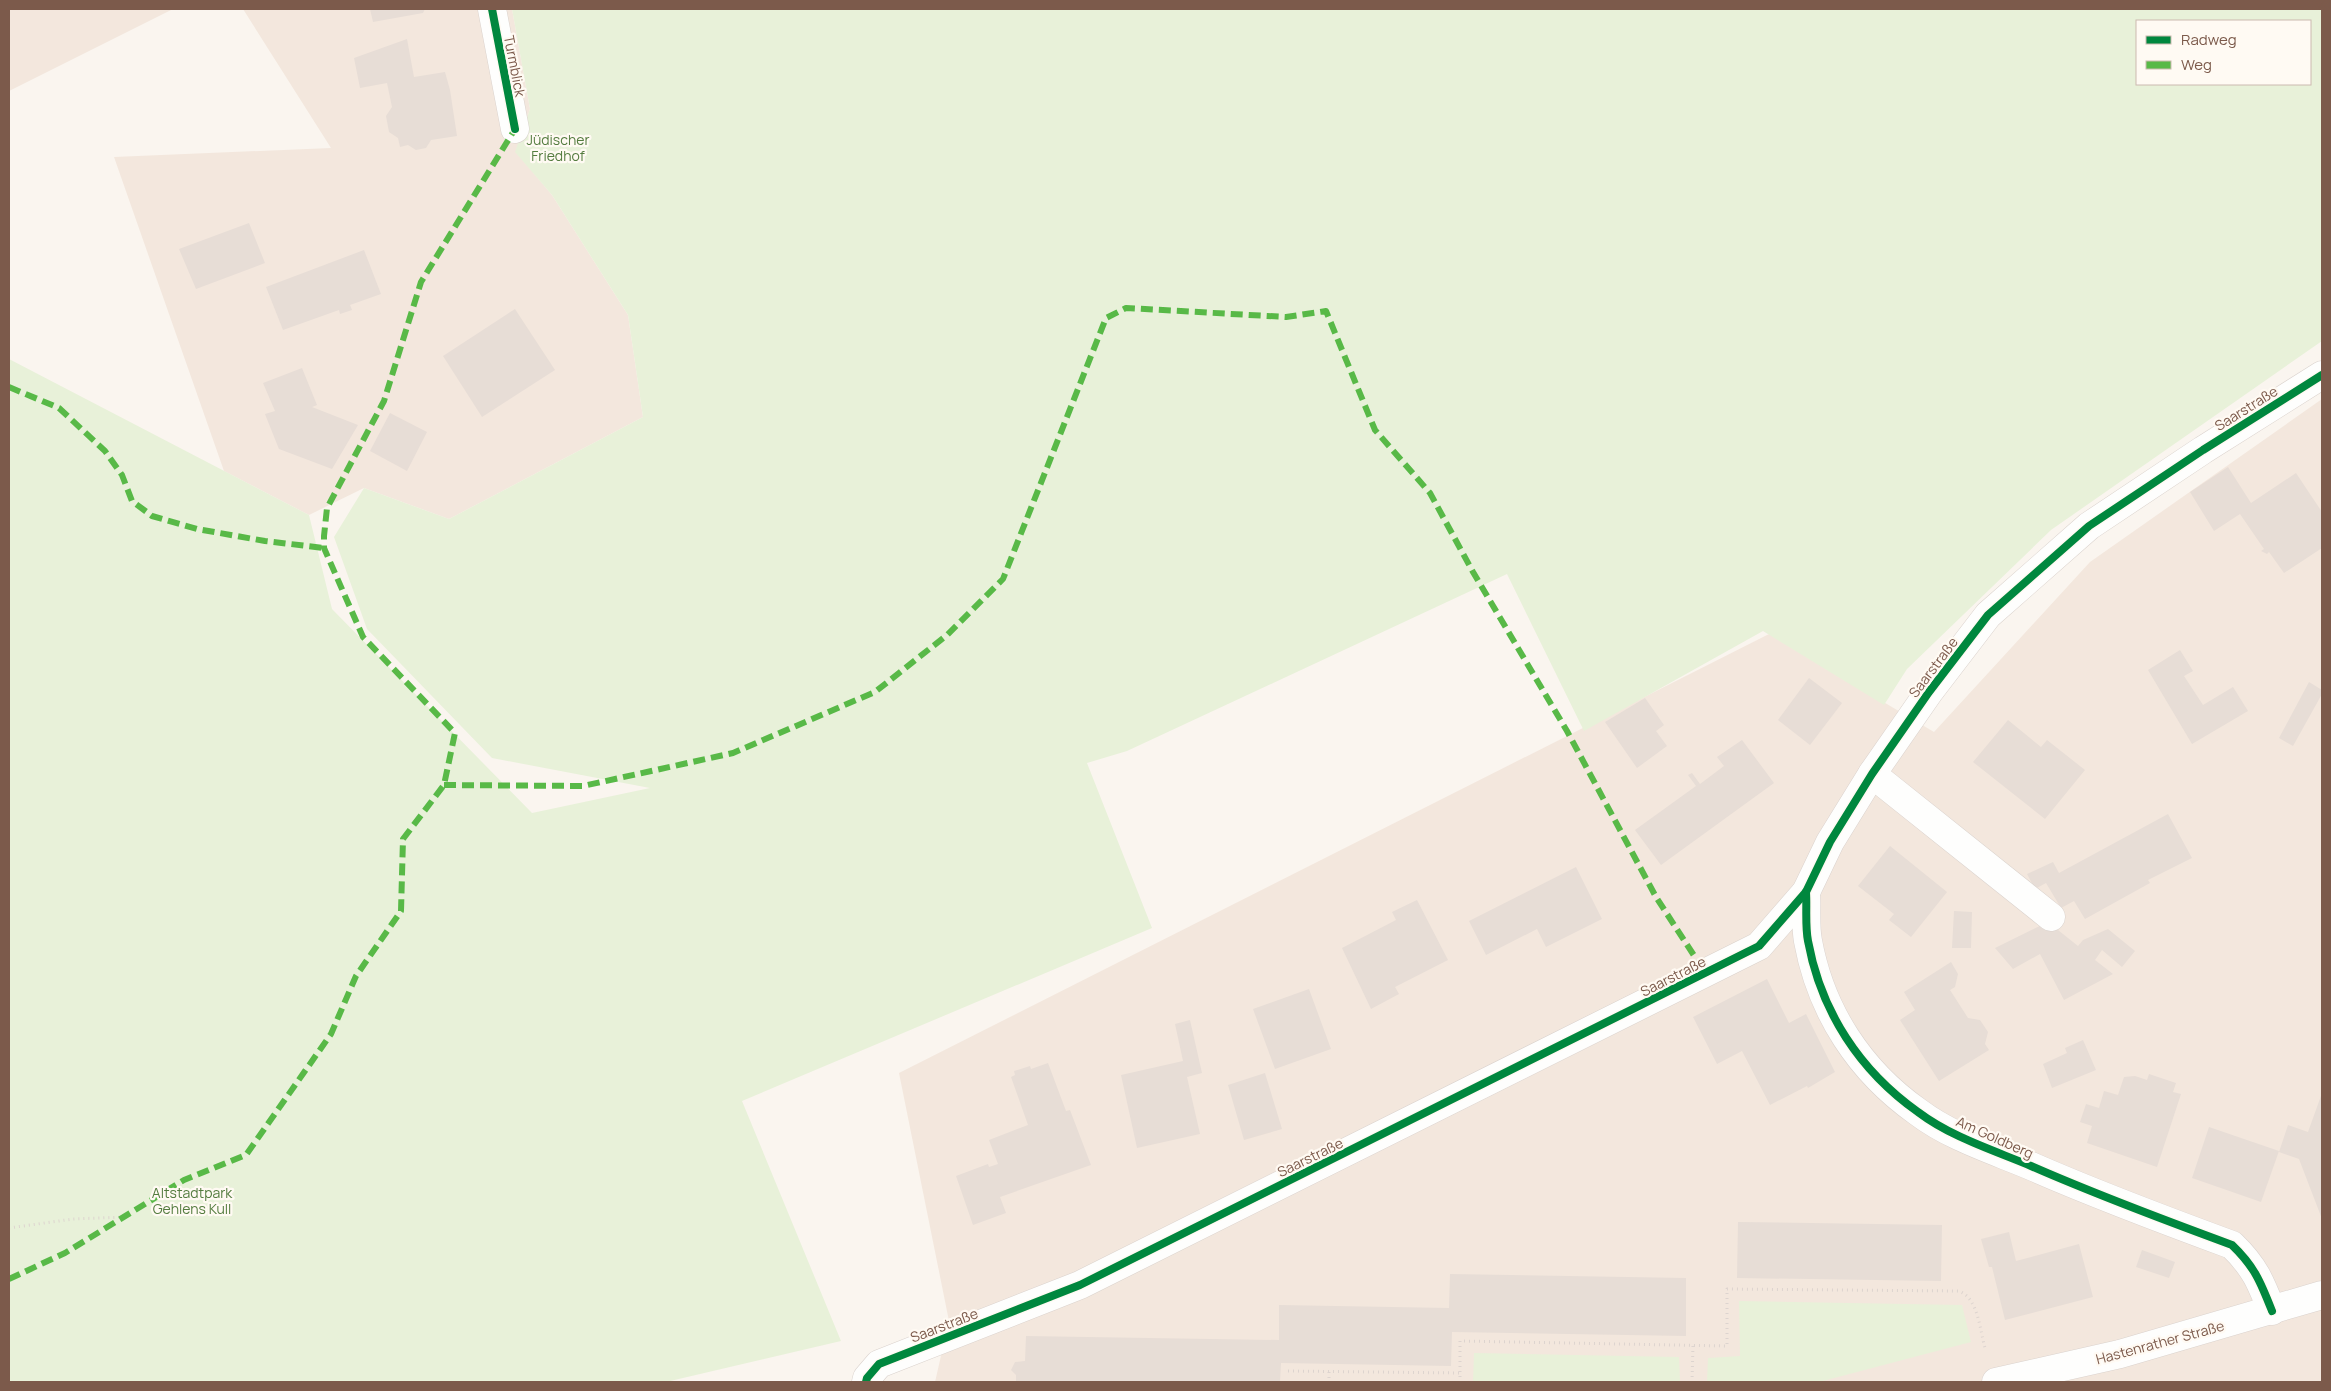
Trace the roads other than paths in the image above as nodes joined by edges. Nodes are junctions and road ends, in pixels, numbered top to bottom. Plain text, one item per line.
1 (492, 9) edge
2 (515, 129) dead end
3 (2322, 374) edge
4 (1872, 774) junction
5 (1806, 892) junction
6 (2051, 917) dead end
7 (2322, 1295) edge
8 (2272, 1311) junction
9 (866, 1382) edge
10 (1996, 1382) edge

1 - 2 street, Turmblick
3 - 4 street, Saarstraße
4 - 5 street, Saarstraße
4 - 6 street
5 - 8 street, Am Goldberg
5 - 9 street, Saarstraße
7 - 8 street, Hastenrather Straße
8 - 10 street, Hastenrather Straße

